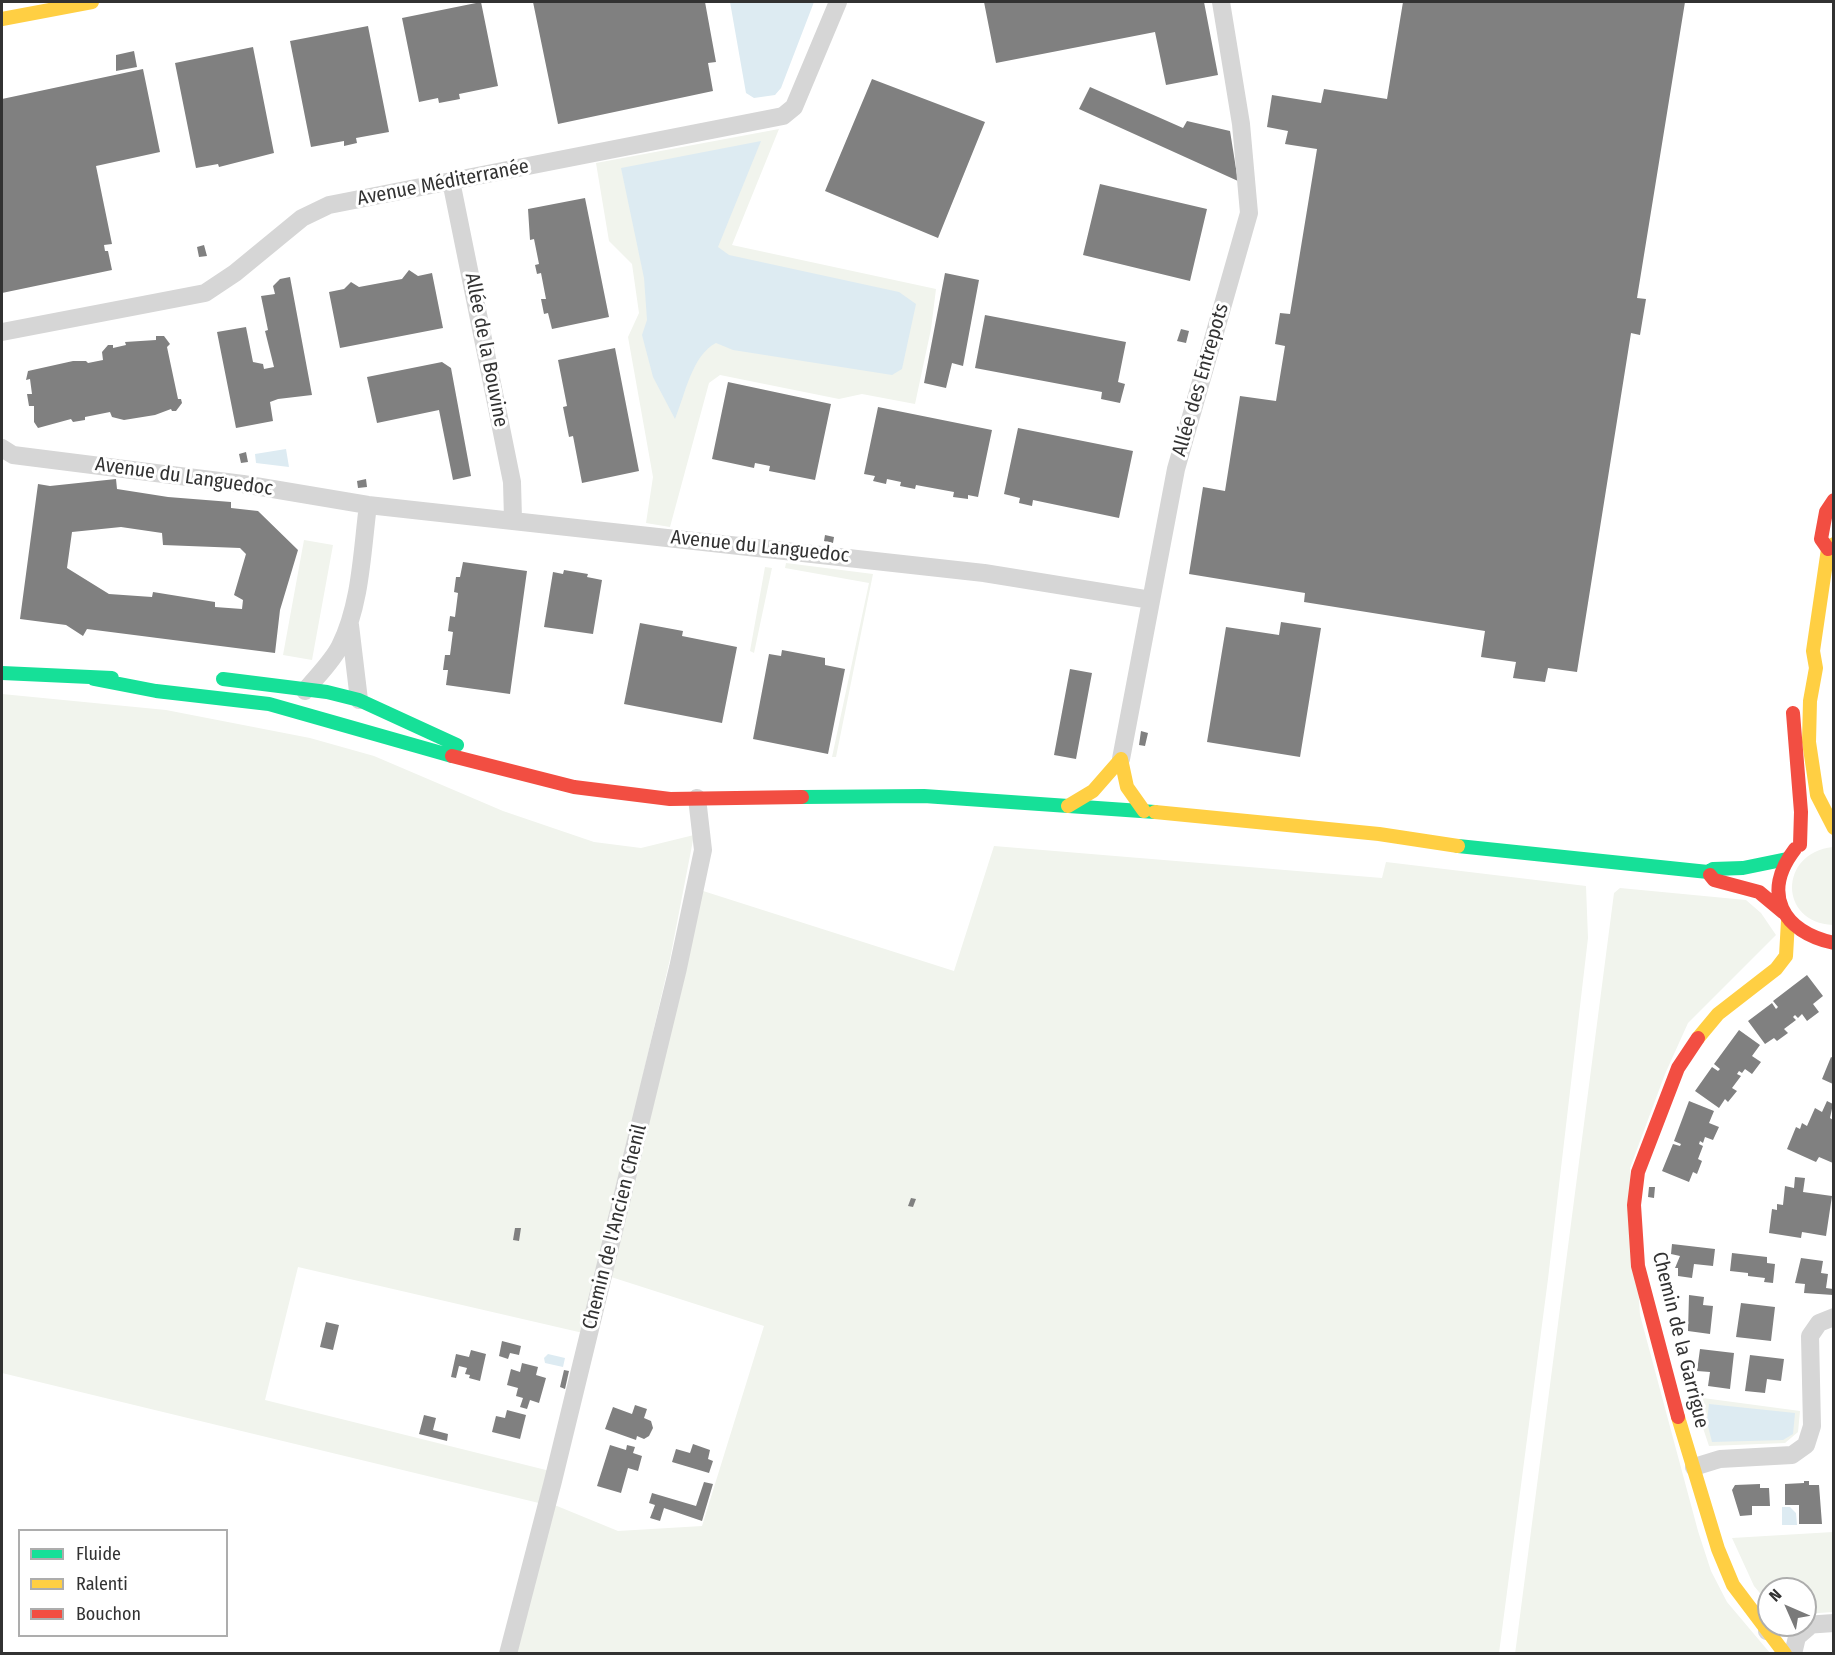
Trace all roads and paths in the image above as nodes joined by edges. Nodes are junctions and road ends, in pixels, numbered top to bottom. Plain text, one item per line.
1 (92, 2) edge
2 (838, 2) edge
3 (1221, 2) edge
4 (2, 19) edge
5 (452, 181) junction
6 (2, 332) edge
7 (2, 448) edge
8 (1833, 500) edge
9 (368, 504) junction
10 (513, 519) junction
11 (1831, 547) edge
12 (1151, 600) junction
13 (349, 621) junction
14 (1813, 651) junction
15 (1801, 668) dead end
16 (2, 673) edge
17 (159, 676) dead end
18 (206, 677) dead end
19 (94, 679) junction
20 (305, 691) junction
21 (213, 696) junction
22 (1796, 699) dead end
23 (359, 700) junction
24 (327, 702) junction
25 (352, 727) junction
26 (497, 765) junction
27 (1121, 766) junction
28 (697, 798) junction
29 (1068, 806) junction
30 (1092, 806) junction
31 (1144, 811) junction
32 (1153, 826) dead end
33 (1827, 833) edge
34 (1800, 845) junction
35 (1477, 849) junction
36 (1388, 850) dead end
37 (1787, 859) junction
38 (1708, 872) junction
39 (1786, 916) junction
40 (1827, 942) edge
41 (1785, 956) junction
42 (1833, 1317) edge
43 (1694, 1467) junction
44 (1757, 1619) edge
45 (1833, 1623) edge
46 (1817, 1624) edge
47 (1772, 1637) edge
48 (1797, 1637) edge
49 (508, 1653) edge
50 (1785, 1653) edge
51 (1793, 1653) edge

1 - 4 street
2 - 5 street, Avenue Méditerranée
3 - 12 street, Allée des Entrepots
5 - 6 street, Avenue Méditerranée
5 - 10 street, Allée de la Bouvine
7 - 9 street, Avenue du Languedoc
8 - 11 street
9 - 10 street, Avenue du Languedoc
9 - 13 street
10 - 12 street, Avenue du Languedoc
11 - 14 street
12 - 27 street, Allée des Entrepots
13 - 20 street
13 - 23 street
14 - 15 street
14 - 33 street
16 - 19 street
17 - 19 street
18 - 20 street
19 - 21 street
20 - 23 street
20 - 24 street
21 - 24 street
21 - 25 street
22 - 34 street
23 - 24 street
23 - 26 street
24 - 25 street
25 - 26 street
26 - 28 street
27 - 29 street
27 - 30 street
27 - 31 street
28 - 29 street
28 - 49 street, Chemin de l'Ancien Chenil
29 - 30 street
30 - 31 street
30 - 32 street
31 - 35 street
33 - 34 street
34 - 37 street
35 - 36 street
35 - 38 street
37 - 38 street
37 - 39 street
38 - 39 street
39 - 40 street
39 - 41 street
40 - 41 street, Chemin de la Garrigue
41 - 43 street, Chemin de la Garrigue
42 - 43 street
43 - 44 street, Chemin de la Garrigue
45 - 46 street
47 - 50 street, Chemin de la Garrigue
48 - 51 street

